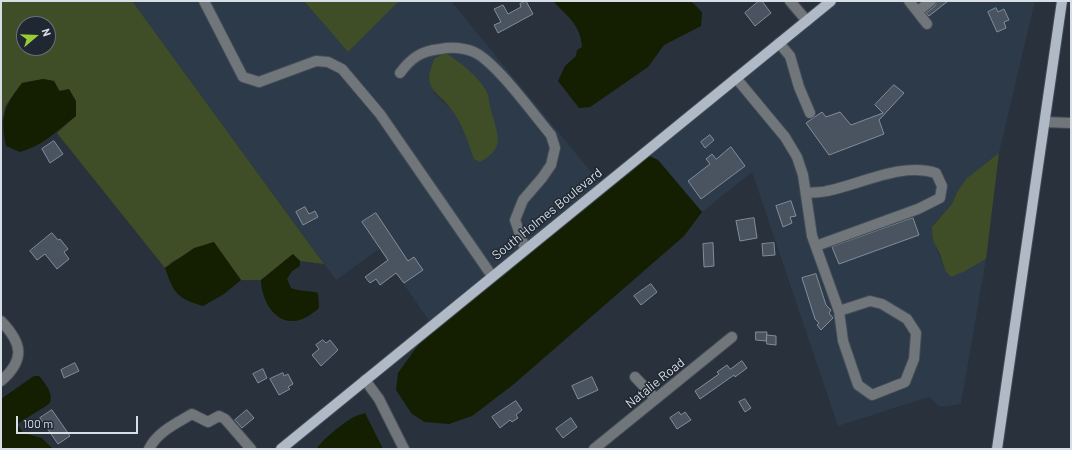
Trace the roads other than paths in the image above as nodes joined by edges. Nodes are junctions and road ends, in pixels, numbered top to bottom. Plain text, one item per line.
1 (204, 1) edge
2 (790, 1) edge
3 (831, 1) edge
4 (909, 1) edge
5 (931, 1) edge
6 (1062, 1) edge
7 (918, 11) junction
8 (807, 21) junction
9 (927, 24) dead end
10 (779, 43) junction
11 (400, 73) dead end
12 (736, 78) junction
13 (810, 113) dead end
14 (1045, 122) junction
15 (1071, 123) edge
16 (806, 193) junction
17 (816, 246) junction
18 (525, 249) junction
19 (492, 276) junction
20 (839, 311) junction
21 (1, 321) edge
22 (732, 336) dead end
23 (635, 377) dead end
24 (365, 380) junction
25 (1, 381) edge
26 (656, 399) junction
27 (149, 449) edge
28 (250, 449) edge
29 (281, 449) edge
30 (404, 449) edge
31 (594, 449) edge
32 (997, 449) edge

1 - 19 street
2 - 8 street
3 - 8 main road, South Holmes Boulevard
4 - 7 street
5 - 7 street
6 - 14 main road
7 - 9 street
8 - 10 main road, South Holmes Boulevard
10 - 12 main road, South Holmes Boulevard
10 - 13 street
11 - 18 street
12 - 16 street
12 - 18 main road, South Holmes Boulevard
14 - 15 street
14 - 32 main road
16 - 17 street
16 - 17 street
17 - 20 street
18 - 19 main road, South Holmes Boulevard
19 - 24 main road, South Holmes Boulevard
20 - 20 street
21 - 25 street
22 - 26 street, Natalie Road
23 - 26 street
24 - 29 main road, South Holmes Boulevard
24 - 30 street
26 - 31 street, Natalie Road
27 - 28 street

